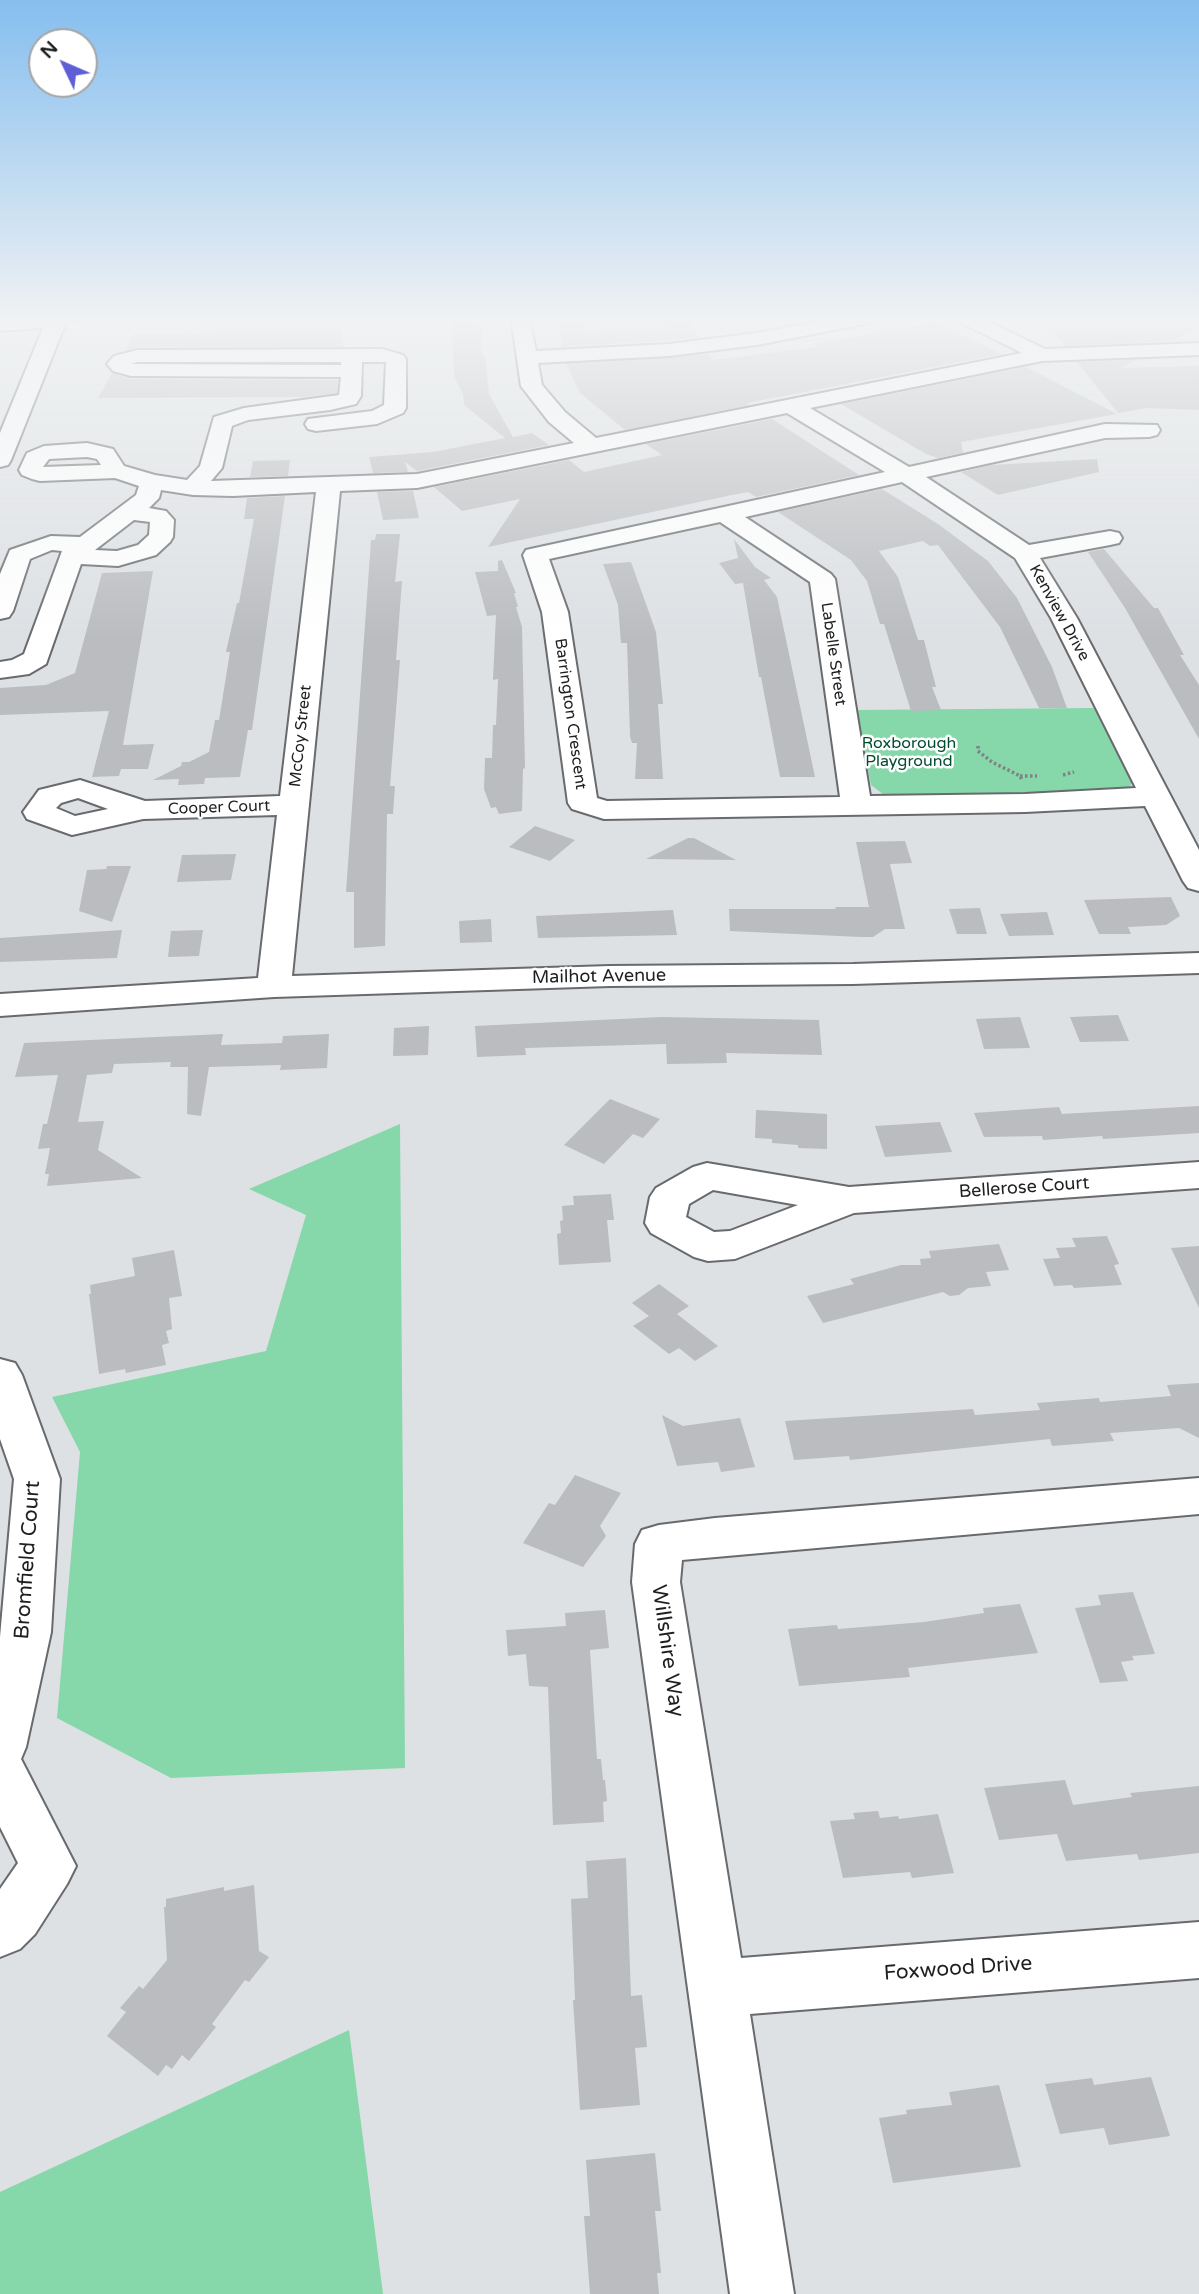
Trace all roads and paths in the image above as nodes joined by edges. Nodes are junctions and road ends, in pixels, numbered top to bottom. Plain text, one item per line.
1 (14, 424) edge
2 (217, 424) edge
3 (566, 424) edge
4 (705, 424) edge
5 (821, 424) edge
6 (1149, 430) dead end
7 (592, 446) junction
8 (0, 460) edge
9 (116, 471) dead end
10 (903, 474) junction
11 (152, 482) junction
12 (329, 485) junction
13 (193, 488) junction
14 (16, 489) dead end
15 (130, 512) junction
16 (723, 513) junction
17 (1110, 538) dead end
18 (79, 550) junction
19 (1025, 553) junction
20 (0, 611) edge
21 (0, 670) edge
22 (978, 746) dead end
23 (1156, 796) junction
24 (1025, 803) junction
25 (294, 805) junction
26 (856, 805) junction
27 (144, 810) dead end
28 (1199, 881) edge
29 (1199, 963) edge
30 (274, 986) junction
31 (0, 1005) edge
32 (1199, 1175) edge
33 (849, 1200) dead end
34 (0, 1375) edge
35 (1199, 1496) edge
36 (0, 1747) edge
37 (0, 1772) edge
38 (0, 1930) edge
39 (1199, 1950) edge
40 (717, 1988) junction
41 (762, 2294) edge

1 - 8 street
2 - 13 street
3 - 7 street
4 - 7 street
5 - 10 street, Kenview Drive
6 - 10 street, Barrington Crescent
7 - 12 street
9 - 11 street
10 - 16 street, Barrington Crescent
10 - 19 street, Kenview Drive
11 - 13 street
11 - 14 street
11 - 15 street
12 - 13 street
12 - 25 street, McCoy Street
15 - 18 street
15 - 18 street
16 - 26 street, Labelle Street
16 - 26 street, Barrington Crescent
17 - 19 street
18 - 20 street
18 - 21 street
19 - 23 street, Kenview Drive
22 - 24 path
23 - 24 street, Barrington Crescent
23 - 28 street, Kenview Drive
24 - 26 street, Barrington Crescent
25 - 27 street, Cooper Court
25 - 30 street, McCoy Street
29 - 30 street, Mailhot Avenue
30 - 31 street, Mailhot Avenue
32 - 33 street, Bellerose Court
34 - 36 street, Bromfield Court
35 - 40 street, Willshire Way
37 - 38 street
39 - 40 street, Foxwood Drive
40 - 41 street, Willshire Way

